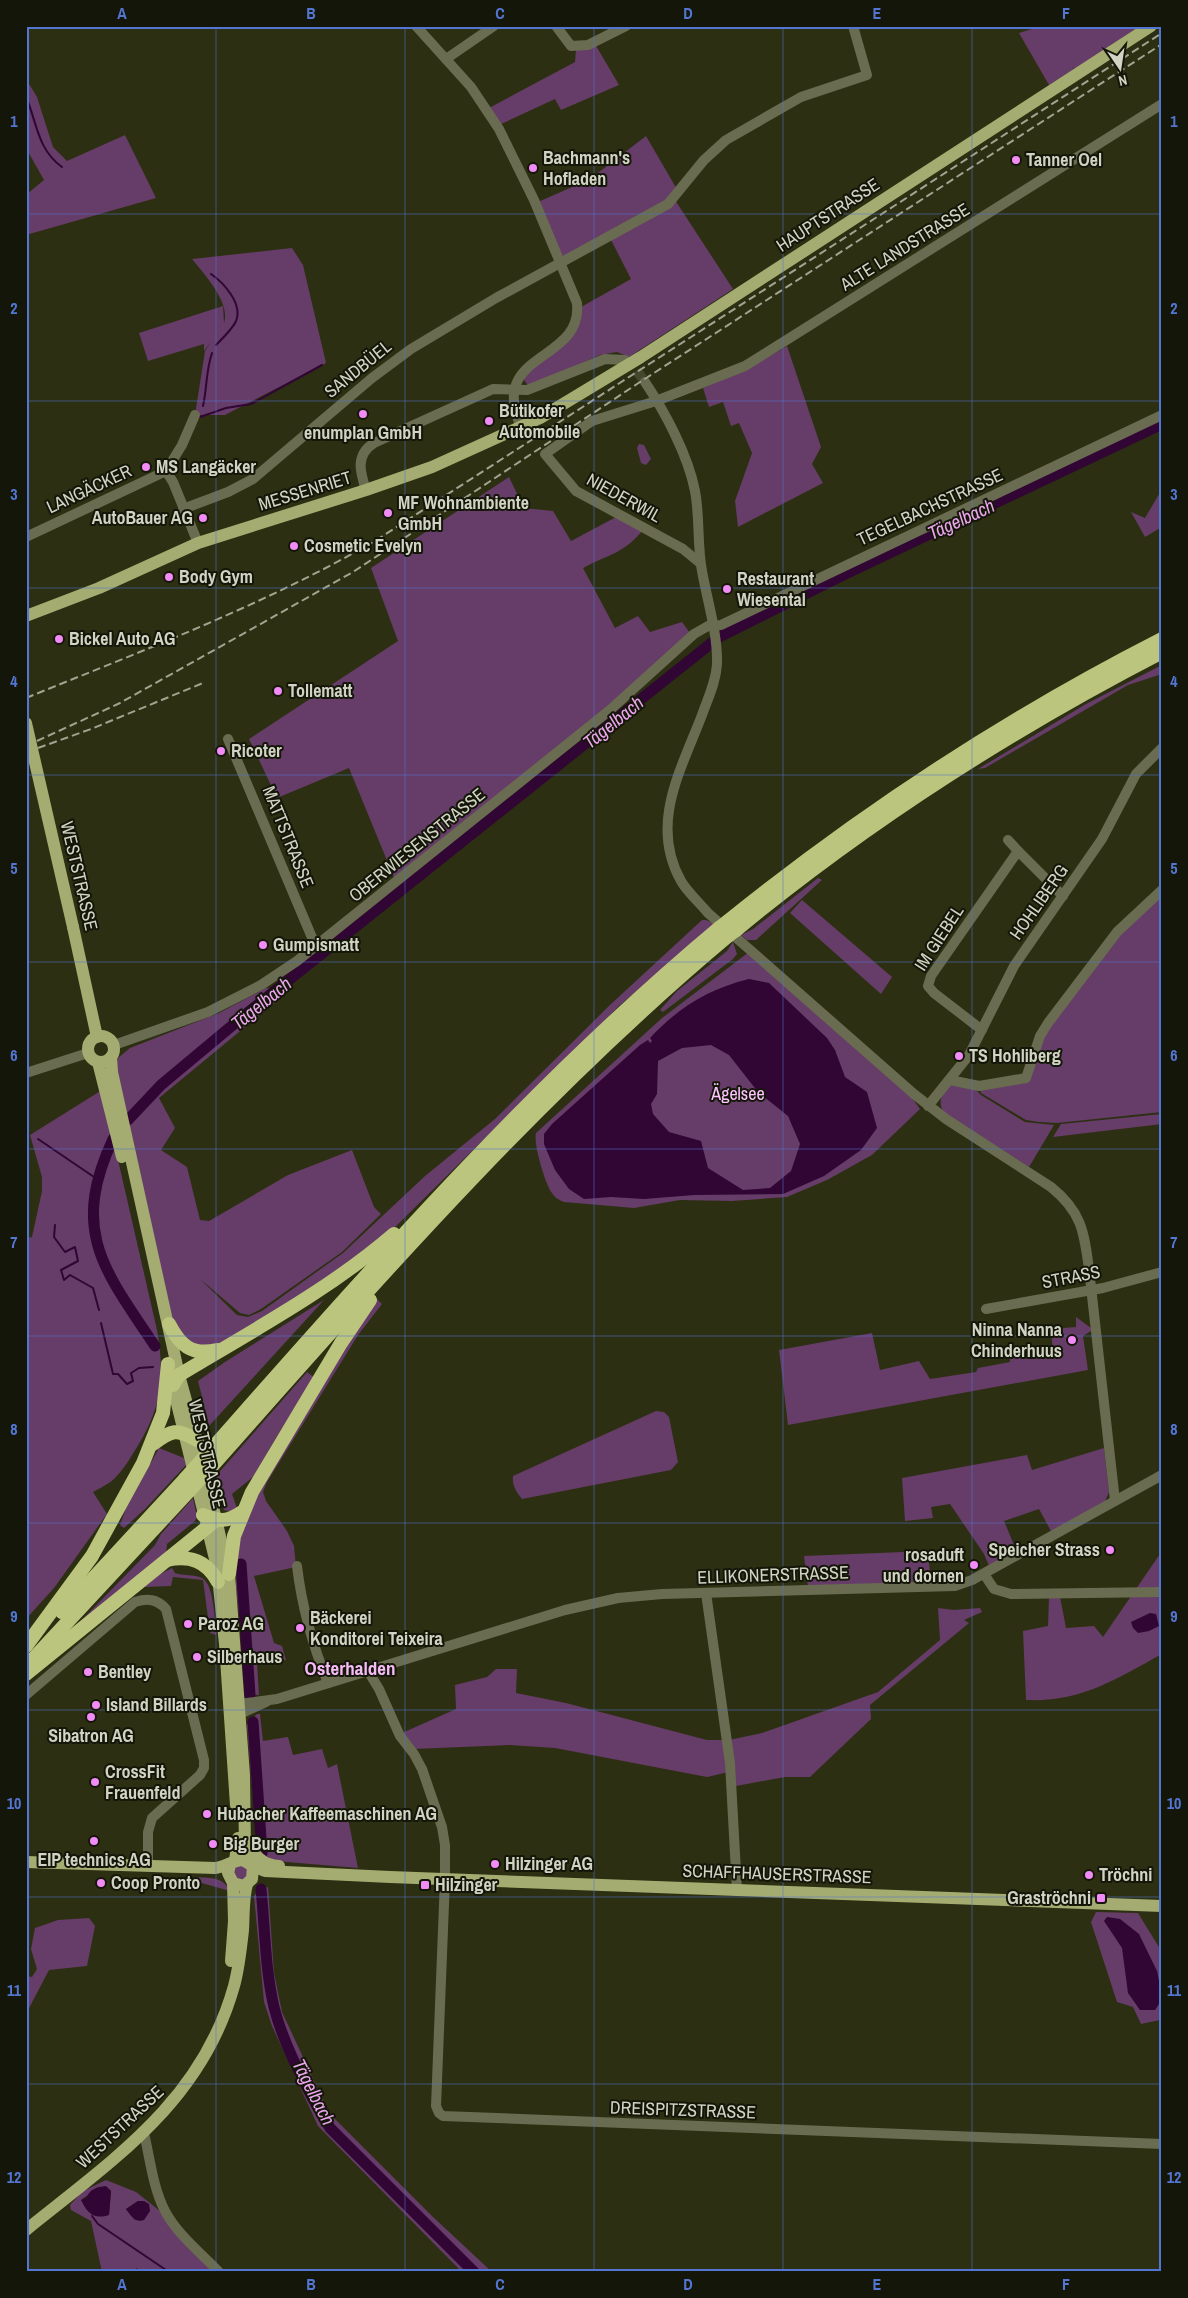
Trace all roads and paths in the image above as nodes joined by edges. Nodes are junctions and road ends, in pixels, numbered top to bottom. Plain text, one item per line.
1 (416, 26) edge
2 (494, 26) edge
3 (556, 26) edge
4 (626, 26) edge
5 (853, 26) edge
6 (1151, 26) edge
7 (446, 59) junction
8 (1162, 104) edge
9 (561, 263) junction
10 (626, 360) dead end
11 (645, 382) tunnel mouth
12 (514, 391) junction
13 (656, 401) junction
14 (195, 415) dead end
15 (1162, 415) edge
16 (521, 427) junction
17 (166, 471) junction
18 (366, 490) junction
19 (183, 509) junction
20 (26, 537) edge
21 (198, 543) junction
22 (700, 562) junction
23 (66, 604) junction
24 (26, 616) edge
25 (26, 625) edge
26 (714, 635) junction
27 (1162, 639) edge
28 (1162, 652) edge
29 (26, 723) edge
30 (228, 739) dead end
31 (1162, 748) edge
32 (1008, 840) dead end
33 (1018, 850) junction
34 (1162, 890) edge
35 (1063, 896) junction
36 (727, 929) junction
37 (316, 947) junction
38 (982, 1030) junction
39 (97, 1037) junction
40 (112, 1051) junction
41 (88, 1053) junction
42 (98, 1062) junction
43 (26, 1073) edge
44 (950, 1080) junction
45 (928, 1106) junction
46 (121, 1128) junction
47 (442, 1193) junction
48 (415, 1238) junction
49 (1162, 1272) edge
50 (1092, 1290) junction
51 (986, 1309) dead end
52 (169, 1324) junction
53 (229, 1344) junction
54 (168, 1364) junction
55 (176, 1380) junction
56 (184, 1432) junction
57 (197, 1440) junction
58 (152, 1444) junction
59 (1162, 1475) edge
60 (187, 1485) junction
61 (1115, 1501) junction
62 (242, 1512) junction
63 (208, 1521) junction
64 (166, 1561) junction
65 (297, 1566) dead end
66 (984, 1574) junction
67 (224, 1578) junction
68 (1162, 1592) edge
69 (706, 1593) junction
70 (26, 1648) edge
71 (26, 1666) edge
72 (368, 1671) junction
73 (26, 1674) edge
74 (327, 1681) junction
75 (26, 1694) edge
76 (239, 1710) junction
77 (245, 1828) junction
78 (26, 1862) edge
79 (232, 1863) junction
80 (107, 1865) junction
81 (148, 1865) junction
82 (250, 1873) junction
83 (351, 1874) junction
84 (390, 1877) junction
85 (444, 1879) junction
86 (232, 1882) junction
87 (737, 1890) junction
88 (1162, 1906) edge
89 (216, 2032) junction
90 (144, 2133) junction
91 (1162, 2144) edge
92 (26, 2230) edge
93 (219, 2272) edge

1 - 7 street
2 - 7 street
3 - 4 street
5 - 9 street, SANDBÜEL
6 - 16 main road, HAUPTSTRASSE
7 - 9 street
8 - 13 street, ALTE LANDSTRASSE
9 - 12 street
9 - 19 street, SANDBÜEL
10 - 12 street
11 - 13 street
12 - 16 street
12 - 18 street
13 - 22 street
13 - 22 street, NIEDERWIL
14 - 17 street
15 - 26 street, TEGELBACHSTRASSE
16 - 18 main road, MESSENRIET
17 - 19 street
17 - 20 street, LANGÄCKER
18 - 21 main road, MESSENRIET
19 - 21 street
21 - 23 main road, MESSENRIET
22 - 26 street
23 - 24 main road, MESSENRIET
23 - 25 main road, MESSENRIET
26 - 37 street, OBERWIESENSTRASSE
26 - 45 street
27 - 36 highway
28 - 36 highway
29 - 39 main road, WESTSTRASSE, bridge
30 - 37 street, MATTSTRASSE
31 - 35 street, HOHLIBERG
32 - 33 street
33 - 35 street
33 - 38 street, IM GIEBEL
34 - 44 street
35 - 38 street, HOHLIBERG
36 - 47 highway
36 - 48 highway
37 - 40 street, OBERWIESENSTRASSE
38 - 44 street, HOHLIBERG
39 - 40 main road
39 - 41 main road
40 - 42 main road
40 - 46 main road, WESTSTRASSE
41 - 42 main road
41 - 43 street
42 - 46 main road, WESTSTRASSE
44 - 45 street, HOHLIBERG
45 - 50 street
46 - 52 main road, WESTSTRASSE
46 - 54 main road, WESTSTRASSE
47 - 53 highway
47 - 60 highway, bridge
48 - 60 highway, bridge
48 - 62 highway
49 - 50 street, STRASS
50 - 51 street, STRASS
50 - 61 street
52 - 53 highway
52 - 55 main road, WESTSTRASSE
53 - 55 highway
54 - 55 main road, WESTSTRASSE
54 - 58 highway
55 - 56 main road, WESTSTRASSE
55 - 57 main road, WESTSTRASSE
56 - 57 highway
56 - 58 highway
56 - 63 main road, WESTSTRASSE
57 - 63 main road, WESTSTRASSE
58 - 70 highway
59 - 61 street, ELLIKONERSTRASSE
60 - 70 highway
60 - 71 highway
61 - 66 street, ELLIKONERSTRASSE
62 - 63 highway
62 - 67 highway
63 - 64 highway
63 - 67 main road, WESTSTRASSE
64 - 67 highway
64 - 73 highway
65 - 74 street
66 - 68 street
66 - 69 street, ELLIKONERSTRASSE
67 - 76 main road, WESTSTRASSE
69 - 72 street, ELLIKONERSTRASSE
69 - 87 street
72 - 74 street, ELLIKONERSTRASSE
72 - 85 street
74 - 76 street, ELLIKONERSTRASSE
75 - 81 street
76 - 77 main road, WESTSTRASSE
76 - 79 main road, WESTSTRASSE
77 - 82 main road, WESTSTRASSE
77 - 83 main road, WESTSTRASSE
78 - 80 main road
79 - 81 main road
79 - 82 main road
79 - 86 main road
80 - 81 main road
80 - 86 main road
82 - 83 main road, SCHAFFHAUSERSTRASSE
82 - 84 main road, SCHAFFHAUSERSTRASSE
82 - 86 main road
82 - 89 main road, WESTSTRASSE
83 - 84 main road, SCHAFFHAUSERSTRASSE
84 - 85 main road, SCHAFFHAUSERSTRASSE
85 - 87 main road, SCHAFFHAUSERSTRASSE
85 - 91 street, DREISPITZSTRASSE
86 - 89 main road, WESTSTRASSE
87 - 88 main road, SCHAFFHAUSERSTRASSE
89 - 90 main road, WESTSTRASSE
90 - 92 main road, WESTSTRASSE
90 - 93 street

